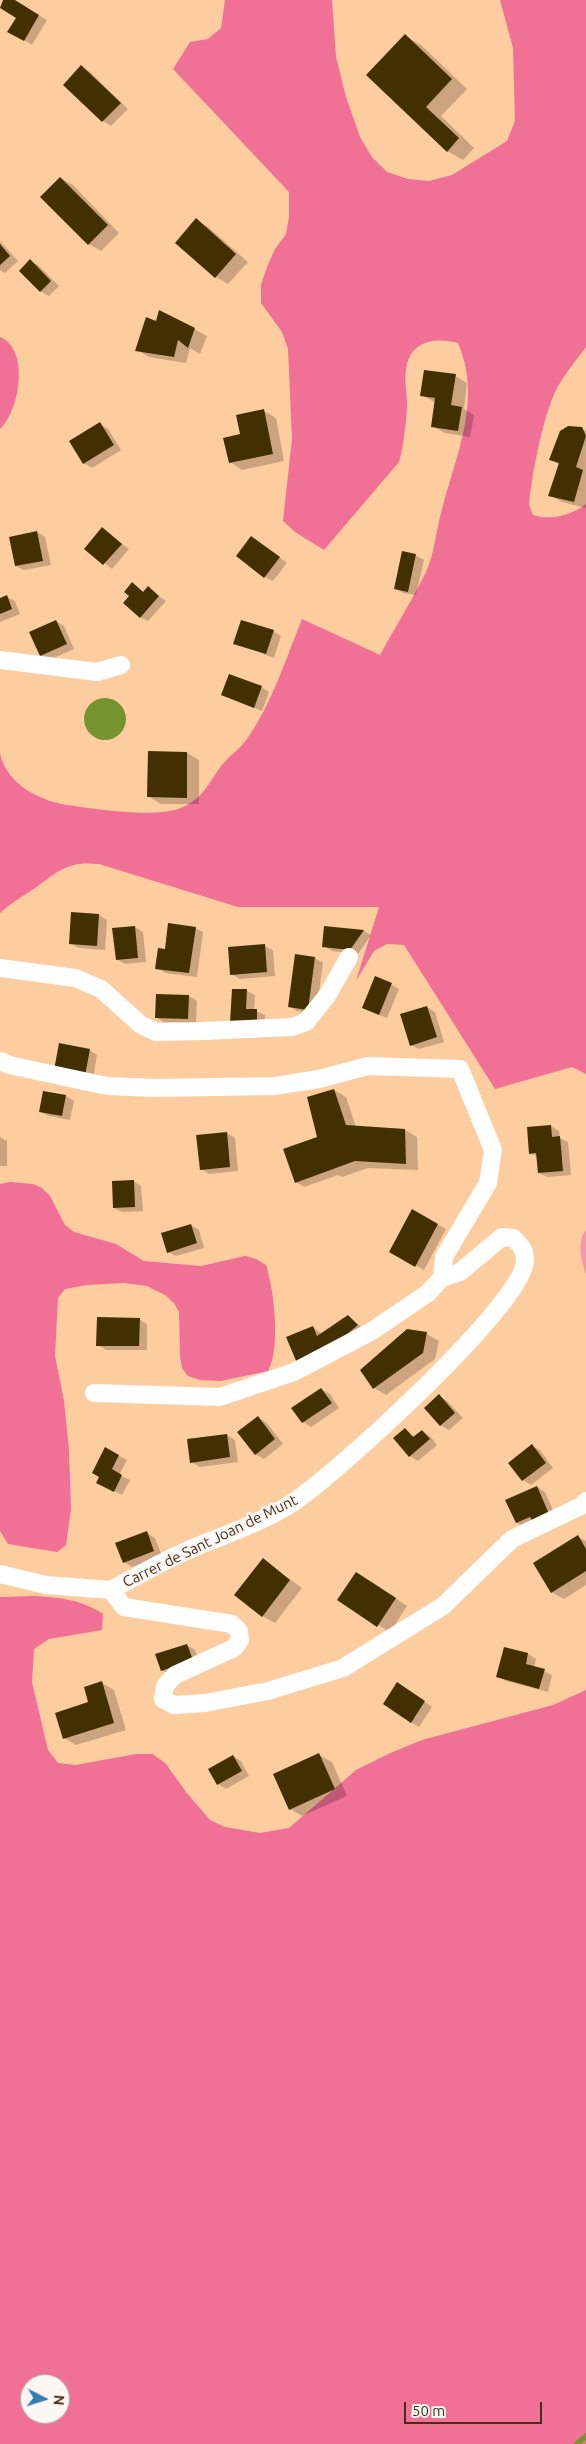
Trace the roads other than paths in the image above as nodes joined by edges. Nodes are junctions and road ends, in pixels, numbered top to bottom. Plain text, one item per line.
1 (0, 660) edge
2 (121, 665) dead end
3 (349, 957) dead end
4 (0, 968) edge
5 (0, 1061) edge
6 (442, 1278) junction
7 (94, 1393) dead end
8 (586, 1501) edge
9 (0, 1574) edge
10 (111, 1590) junction

1 - 2 street
3 - 4 street
5 - 6 street
6 - 7 street
6 - 10 street, Carrer de Sant Joan de Munt
8 - 10 street, Carrer de Sant Joan de Munt
9 - 10 street

